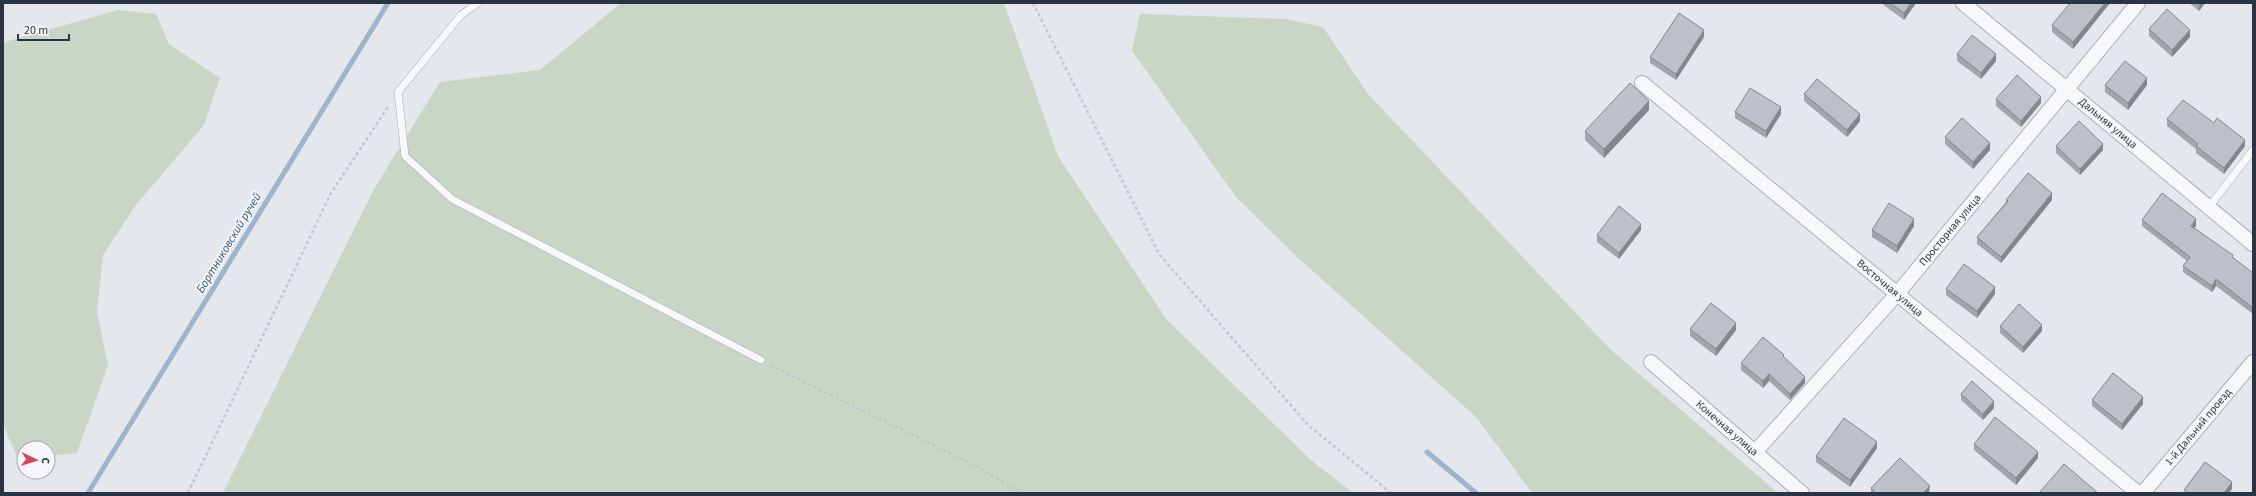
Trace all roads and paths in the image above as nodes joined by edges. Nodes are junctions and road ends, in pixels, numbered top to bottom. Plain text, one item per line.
1 (478, 3) edge
2 (1033, 3) edge
3 (1963, 3) edge
4 (2138, 3) edge
5 (1642, 83) dead end
6 (2068, 88) junction
7 (398, 92) junction
8 (2253, 150) edge
9 (2209, 207) junction
10 (2253, 244) edge
11 (1897, 294) junction
12 (761, 360) joint
13 (1651, 362) dead end
14 (2253, 362) edge
15 (1755, 452) junction
16 (188, 493) edge
17 (1022, 493) edge
18 (1391, 493) edge
19 (1802, 493) edge
20 (2138, 493) edge
21 (2143, 493) edge

1 - 7 lane
2 - 18 path
3 - 6 street, Дальняя улица
4 - 6 street, Просторная улица
5 - 11 street, Восточная улица
6 - 9 street, Дальняя улица
6 - 11 street, Просторная улица
7 - 12 lane
7 - 16 path
8 - 9 lane
9 - 10 street, Дальняя улица
11 - 15 street, Просторная улица
11 - 20 street, Восточная улица
12 - 17 path
13 - 15 street, Конечная улица
14 - 21 street, 1-й Дальний проезд
15 - 19 street, Конечная улица

